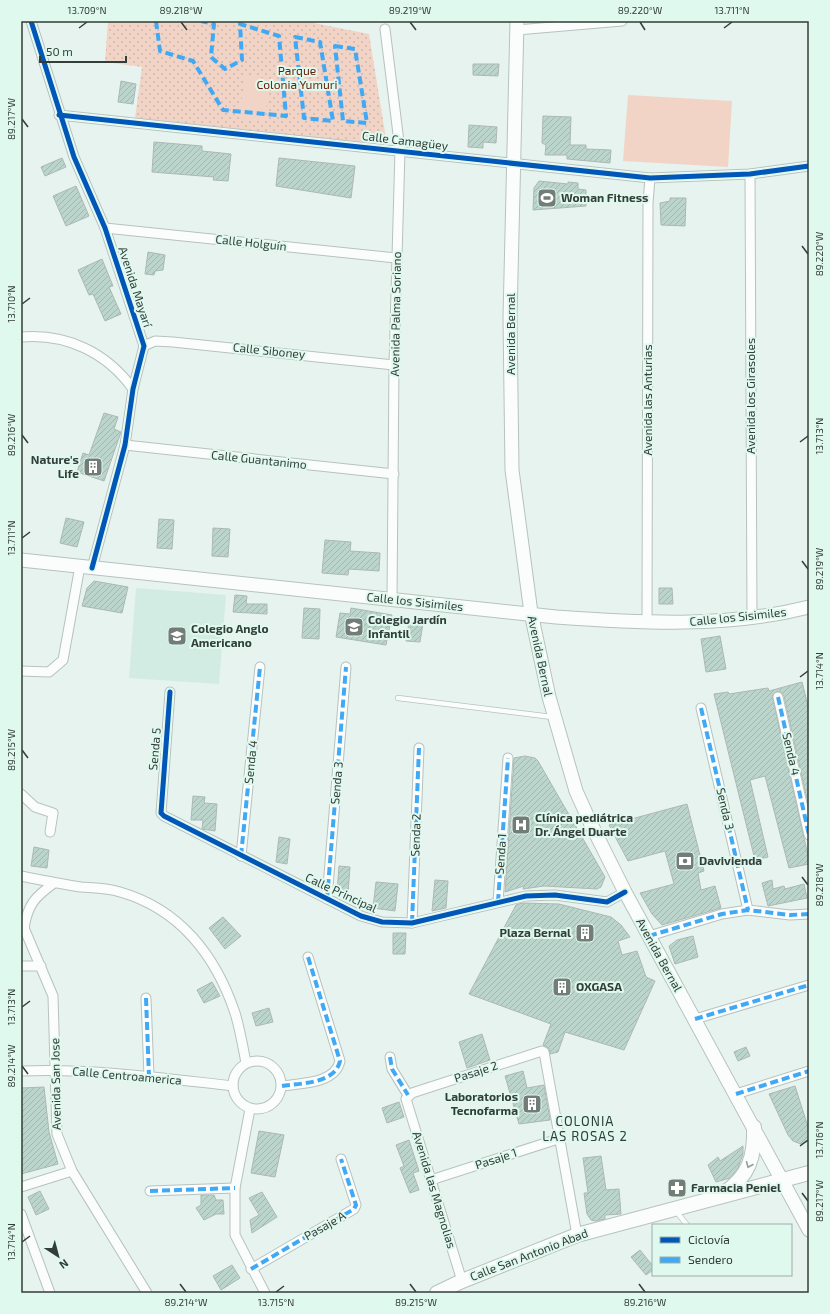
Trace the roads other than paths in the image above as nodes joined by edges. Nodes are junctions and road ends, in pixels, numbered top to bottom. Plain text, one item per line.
1 (31, 21) edge
2 (622, 21) edge
3 (517, 25) edge
4 (385, 29) dead end
5 (59, 115) junction
6 (400, 150) junction
7 (514, 164) junction
8 (809, 166) edge
9 (750, 174) junction
10 (650, 178) junction
11 (105, 228) junction
12 (396, 258) junction
13 (21, 337) edge
14 (144, 346) junction
15 (394, 365) junction
16 (133, 390) junction
17 (125, 445) junction
18 (394, 474) junction
19 (21, 560) edge
20 (86, 567) junction
21 (392, 600) junction
22 (809, 607) edge
23 (531, 613) junction
24 (752, 617) junction
25 (647, 623) junction
26 (260, 667) dead end
27 (346, 667) dead end
28 (21, 671) edge
29 (170, 692) dead end
30 (778, 697) dead end
31 (398, 698) dead end
32 (701, 708) dead end
33 (554, 718) junction
34 (419, 748) dead end
35 (508, 758) dead end
36 (21, 794) edge
37 (160, 808) joint
38 (50, 832) dead end
39 (809, 835) edge
40 (241, 856) junction
41 (21, 876) edge
42 (54, 883) junction
43 (625, 892) junction
44 (327, 899) junction
45 (498, 902) junction
46 (748, 910) junction
47 (809, 914) edge
48 (412, 923) junction
49 (23, 926) edge
50 (649, 936) junction
51 (308, 957) dead end
52 (21, 966) edge
53 (41, 966) junction
54 (809, 985) edge
55 (146, 998) dead end
56 (695, 1019) junction
57 (390, 1057) dead end
58 (246, 1064) junction
59 (54, 1070) junction
60 (21, 1072) edge
61 (809, 1072) edge
62 (149, 1076) junction
63 (233, 1086) junction
64 (282, 1086) junction
65 (736, 1094) junction
66 (407, 1097) junction
67 (250, 1109) junction
68 (754, 1127) junction
69 (561, 1138) junction
70 (341, 1159) dead end
71 (72, 1171) junction
72 (809, 1173) edge
73 (431, 1180) junction
74 (782, 1180) junction
75 (21, 1187) edge
76 (235, 1188) junction
77 (150, 1191) dead end
78 (718, 1198) junction
79 (675, 1210) junction
80 (21, 1214) edge
81 (686, 1224) edge
82 (809, 1230) edge
83 (577, 1236) junction
84 (251, 1269) junction
85 (462, 1281) junction
86 (50, 1293) edge
87 (147, 1293) edge
88 (265, 1293) edge
89 (437, 1293) edge

1 - 5 street, Avenida Mayarí
2 - 3 street
3 - 7 main road, Avenida Bernal
4 - 6 street, Avenida Palma Soriano
5 - 6 street, Calle Camagüey
5 - 11 street, Avenida Mayarí
6 - 7 street, Calle Camagüey
6 - 12 street, Avenida Palma Soriano
7 - 10 street, Calle Camagüey
7 - 23 main road, Avenida Bernal
8 - 9 street, Calle Camagüey
9 - 10 street, Calle Camagüey
9 - 24 street, Avenida los Girasoles
10 - 25 street, Avenida las Anturias
11 - 12 street, Calle Holguín
11 - 14 street, Avenida Mayarí
12 - 15 street, Avenida Palma Soriano
13 - 16 street
14 - 15 street, Calle Siboney
14 - 16 street, Avenida Mayarí
15 - 18 street, Avenida Palma Soriano
16 - 17 street, Avenida Mayarí
17 - 18 street, Calle Guantanimo
17 - 20 street, Avenida Mayarí
18 - 21 street, Avenida Palma Soriano
19 - 20 main road, Calle los Sisimiles
20 - 21 main road, Calle los Sisimiles
20 - 28 street, Avenida Mayarí
21 - 23 main road, Calle los Sisimiles
22 - 24 main road, Calle los Sisimiles
23 - 25 main road, Calle los Sisimiles
23 - 33 main road, Avenida Bernal
24 - 25 main road, Calle los Sisimiles
26 - 40 street, Senda 4
27 - 44 street, Senda 3
29 - 37 street, Senda 5
30 - 39 street, Senda 4
31 - 33 lane
32 - 46 street, Senda 3
33 - 43 main road, Avenida Bernal
34 - 48 street, Senda 2
35 - 45 street, Senda 1
36 - 38 street
37 - 40 street, Calle Principal
40 - 44 street, Calle Principal
41 - 42 street
42 - 49 street, Avenida San Jose
42 - 58 street
43 - 45 street, Calle Principal
43 - 50 main road, Avenida Bernal
44 - 48 street, Calle Principal
45 - 48 street, Calle Principal
46 - 47 street
46 - 50 street
49 - 53 street, Avenida San Jose
50 - 56 main road, Avenida Bernal
51 - 64 street
52 - 53 street
53 - 59 street, Avenida San Jose
54 - 56 street
55 - 62 street
56 - 65 main road, Avenida Bernal
57 - 66 street, Avenida las Magnolias
58 - 63 street
58 - 64 street
59 - 60 street, Calle Centroamerica
59 - 62 street, Calle Centroamerica
59 - 71 street, Avenida San Jose
61 - 65 street
62 - 63 street, Calle Centroamerica
63 - 67 street
64 - 67 street
65 - 68 main road, Avenida Bernal
66 - 69 street, Pasaje 2
66 - 73 street, Avenida las Magnolias
67 - 76 street
68 - 74 main road, Avenida Bernal
68 -> 78 main road
69 - 73 street, Pasaje 1
69 - 83 street
70 - 84 street, Pasaje A
71 - 75 street
71 - 87 street, Avenida San Jose
72 - 74 main road, Calle San Antonio Abad
73 - 85 street, Avenida las Magnolias
74 - 78 main road, Calle San Antonio Abad
74 - 82 main road, Avenida Bernal
76 - 77 street
76 - 84 street
78 - 79 main road, Calle San Antonio Abad
79 - 81 lane
79 - 83 main road, Calle San Antonio Abad
80 - 86 street
83 - 85 main road, Calle San Antonio Abad
84 - 88 street
85 - 89 main road, Calle San Antonio Abad

